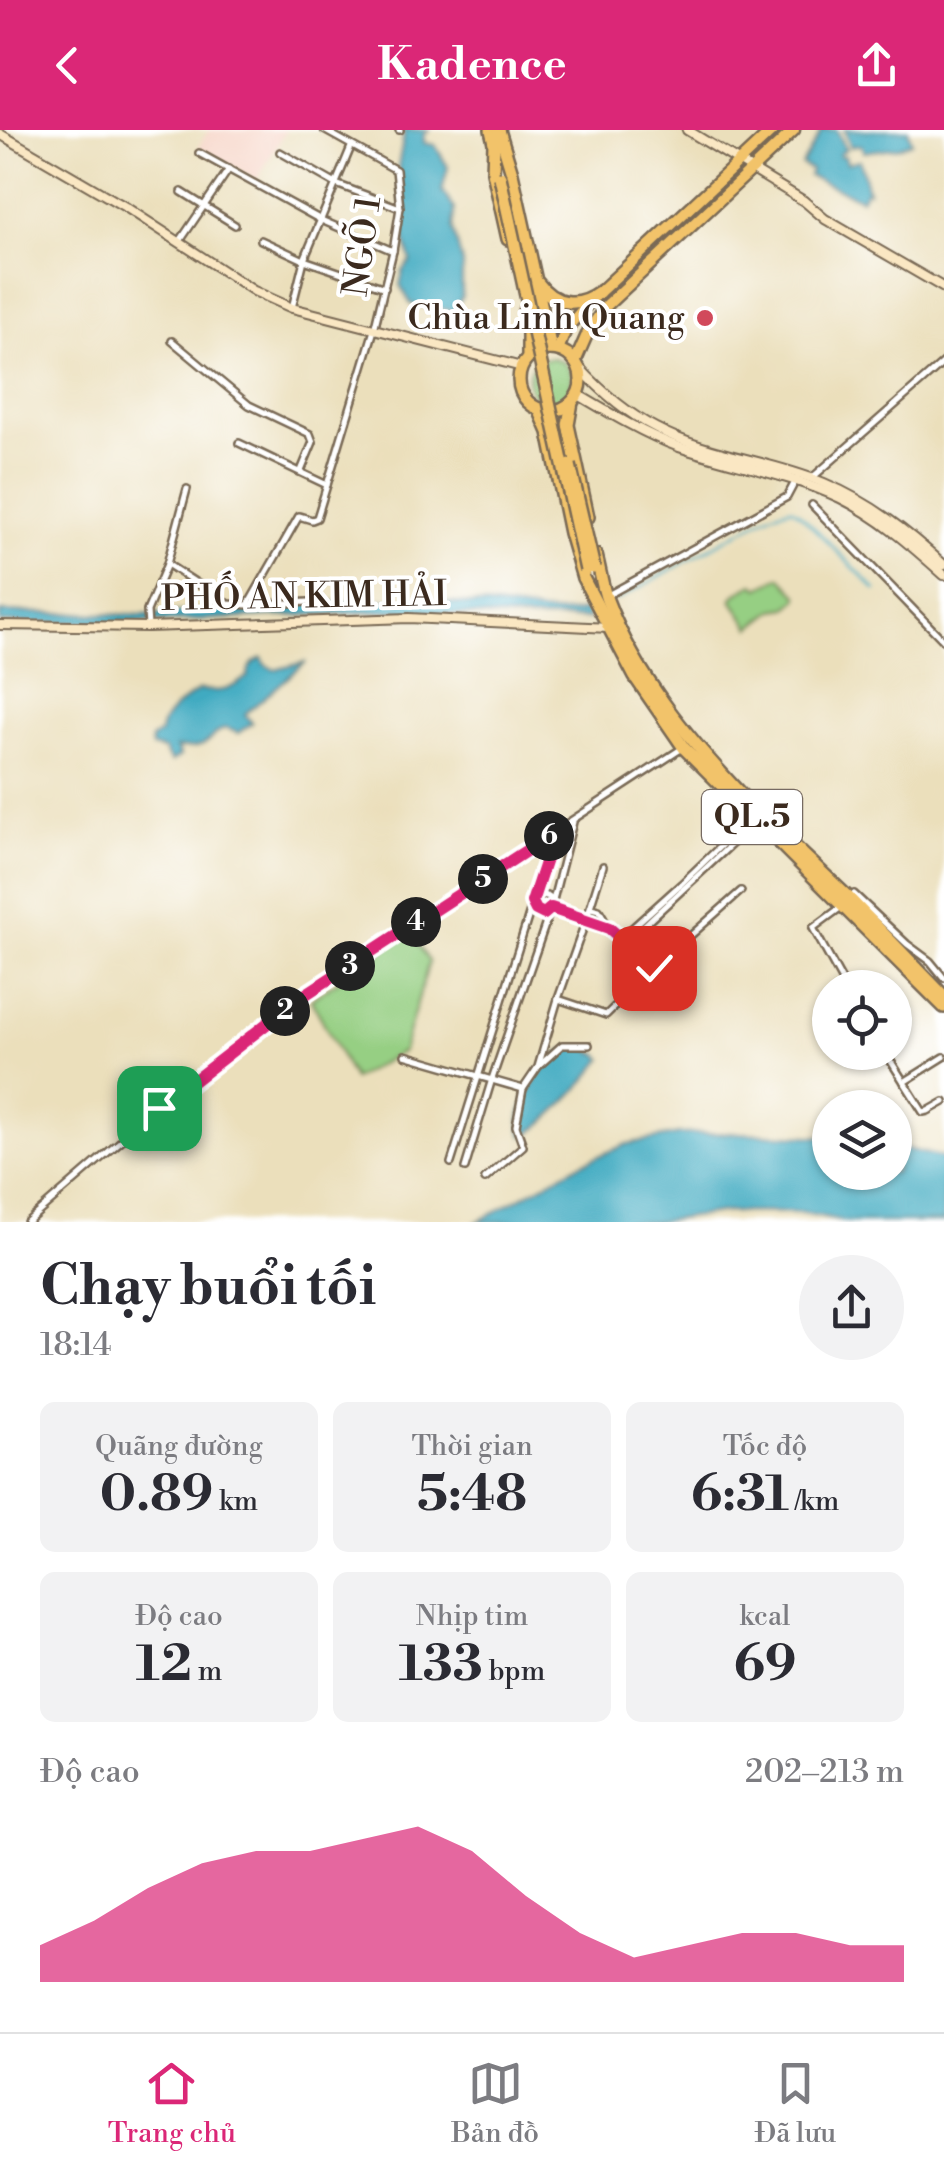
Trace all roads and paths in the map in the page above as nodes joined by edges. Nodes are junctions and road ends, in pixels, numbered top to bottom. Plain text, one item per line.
1 (324, 130) edge
2 (687, 130) edge
3 (773, 130) edge
4 (794, 130) edge
5 (0, 134) edge
6 (497, 136) edge
7 (351, 147) junction
8 (199, 152) dead end
9 (280, 152) dead end
10 (738, 162) junction
11 (229, 169) junction
12 (751, 170) junction
13 (336, 184) junction
14 (182, 192) dead end
15 (204, 205) junction
16 (400, 208) junction
17 (321, 220) junction
18 (235, 225) dead end
19 (261, 240) dead end
20 (180, 241) junction
21 (393, 251) junction
22 (304, 260) junction
23 (618, 275) junction
24 (536, 278) junction
25 (628, 285) junction
26 (385, 288) junction
27 (944, 288) edge
28 (599, 292) junction
29 (292, 308) junction
30 (374, 330) junction
31 (172, 341) dead end
32 (554, 349) junction
33 (525, 362) junction
34 (944, 362) edge
35 (577, 365) junction
36 (574, 398) junction
37 (539, 409) junction
38 (238, 443) dead end
39 (300, 471) junction
40 (812, 478) junction
41 (794, 480) junction
42 (328, 485) junction
43 (188, 489) dead end
44 (812, 505) dead end
45 (167, 564) junction
46 (944, 565) edge
47 (944, 575) edge
48 (601, 598) junction
49 (309, 602) dead end
50 (248, 606) junction
51 (0, 625) edge
52 (148, 625) junction
53 (608, 628) junction
54 (944, 641) edge
55 (684, 748) junction
56 (756, 816) junction
57 (574, 820) junction
58 (555, 832) junction
59 (602, 866) dead end
60 (741, 890) dead end
61 (854, 894) dead end
62 (533, 901) junction
63 (842, 906) junction
64 (549, 908) junction
65 (591, 908) junction
66 (536, 910) dead end
67 (586, 920) junction
68 (609, 928) junction
69 (624, 939) junction
70 (654, 968) junction
71 (836, 970) edge
72 (944, 978) edge
73 (944, 996) edge
74 (558, 999) junction
75 (944, 1006) edge
76 (589, 1044) dead end
77 (406, 1055) dead end
78 (944, 1057) edge
79 (538, 1067) junction
80 (897, 1070) edge
81 (478, 1076) junction
82 (492, 1080) junction
83 (904, 1082) junction
84 (523, 1089) junction
85 (944, 1102) edge
86 (451, 1163) dead end
87 (465, 1168) dead end
88 (485, 1179) dead end
89 (27, 1222) edge

1 - 7 street
2 - 10 main road
3 - 10 main road
4 - 12 main road
5 - 20 main road
6 - 24 highway
6 - 33 highway
6 - 48 highway, bridge
7 - 13 street
7 - 16 street, NGÕ 1
8 - 11 street
9 - 13 street
10 - 12 main road
10 - 23 main road
11 - 15 street
11 - 17 street
12 - 25 main road
12 - 27 main road
13 - 16 street
13 - 17 street
14 - 15 street
15 - 18 street
15 - 20 street
16 - 21 street, NGÕ 1
17 - 21 street
17 - 22 street
19 - 22 street
20 - 29 main road
21 - 26 street, NGÕ 1
22 - 26 street
22 - 29 street
23 - 25 main road
23 - 28 main road
24 - 28 highway
24 - 32 highway
25 - 35 main road
26 - 30 street, NGÕ 1
28 - 32 main road
29 - 30 main road
30 - 33 main road
30 - 42 street, NGÕ 1
31 - 39 street
32 - 33 highway
32 - 35 highway
33 - 37 highway
34 - 40 street
35 - 36 highway
35 - 40 main road
36 - 37 highway
36 - 41 main road
36 - 48 highway, QL.5
37 - 48 highway, QL.5
38 - 39 street
39 - 42 street
40 - 41 street
40 - 46 main road
41 - 47 main road
41 - 48 street
42 - 50 street
43 - 45 street
44 - 54 street
45 - 50 street
45 - 52 street
48 - 53 highway, QL.5
48 - 56 highway, QL.5
49 - 50 street
51 - 52 main road, PHỐ AN KIM HẢI
52 - 53 main road, PHỐ AN KIM HẢI
53 - 55 highway, QL.5
55 - 56 highway, QL.5
55 - 57 street
56 - 63 highway, QL.5
56 - 69 street
56 - 73 highway, QL.5
57 - 58 street
57 - 64 street
58 - 62 street
58 - 89 street
59 - 65 street
60 - 70 street
61 - 72 street
62 - 64 street
62 - 66 street
62 - 81 street
63 - 71 street
63 - 75 highway, QL.5
64 - 67 street
64 - 82 street
65 - 67 street
65 - 68 street
67 - 68 street
67 - 74 street
68 - 69 street
69 - 70 street
70 - 74 street
74 - 79 street
76 - 79 street
77 - 81 street
78 - 83 street
79 - 84 street
80 - 83 street
81 - 82 street
81 - 86 street
82 - 84 street
82 - 87 street
83 - 85 street
84 - 88 street

